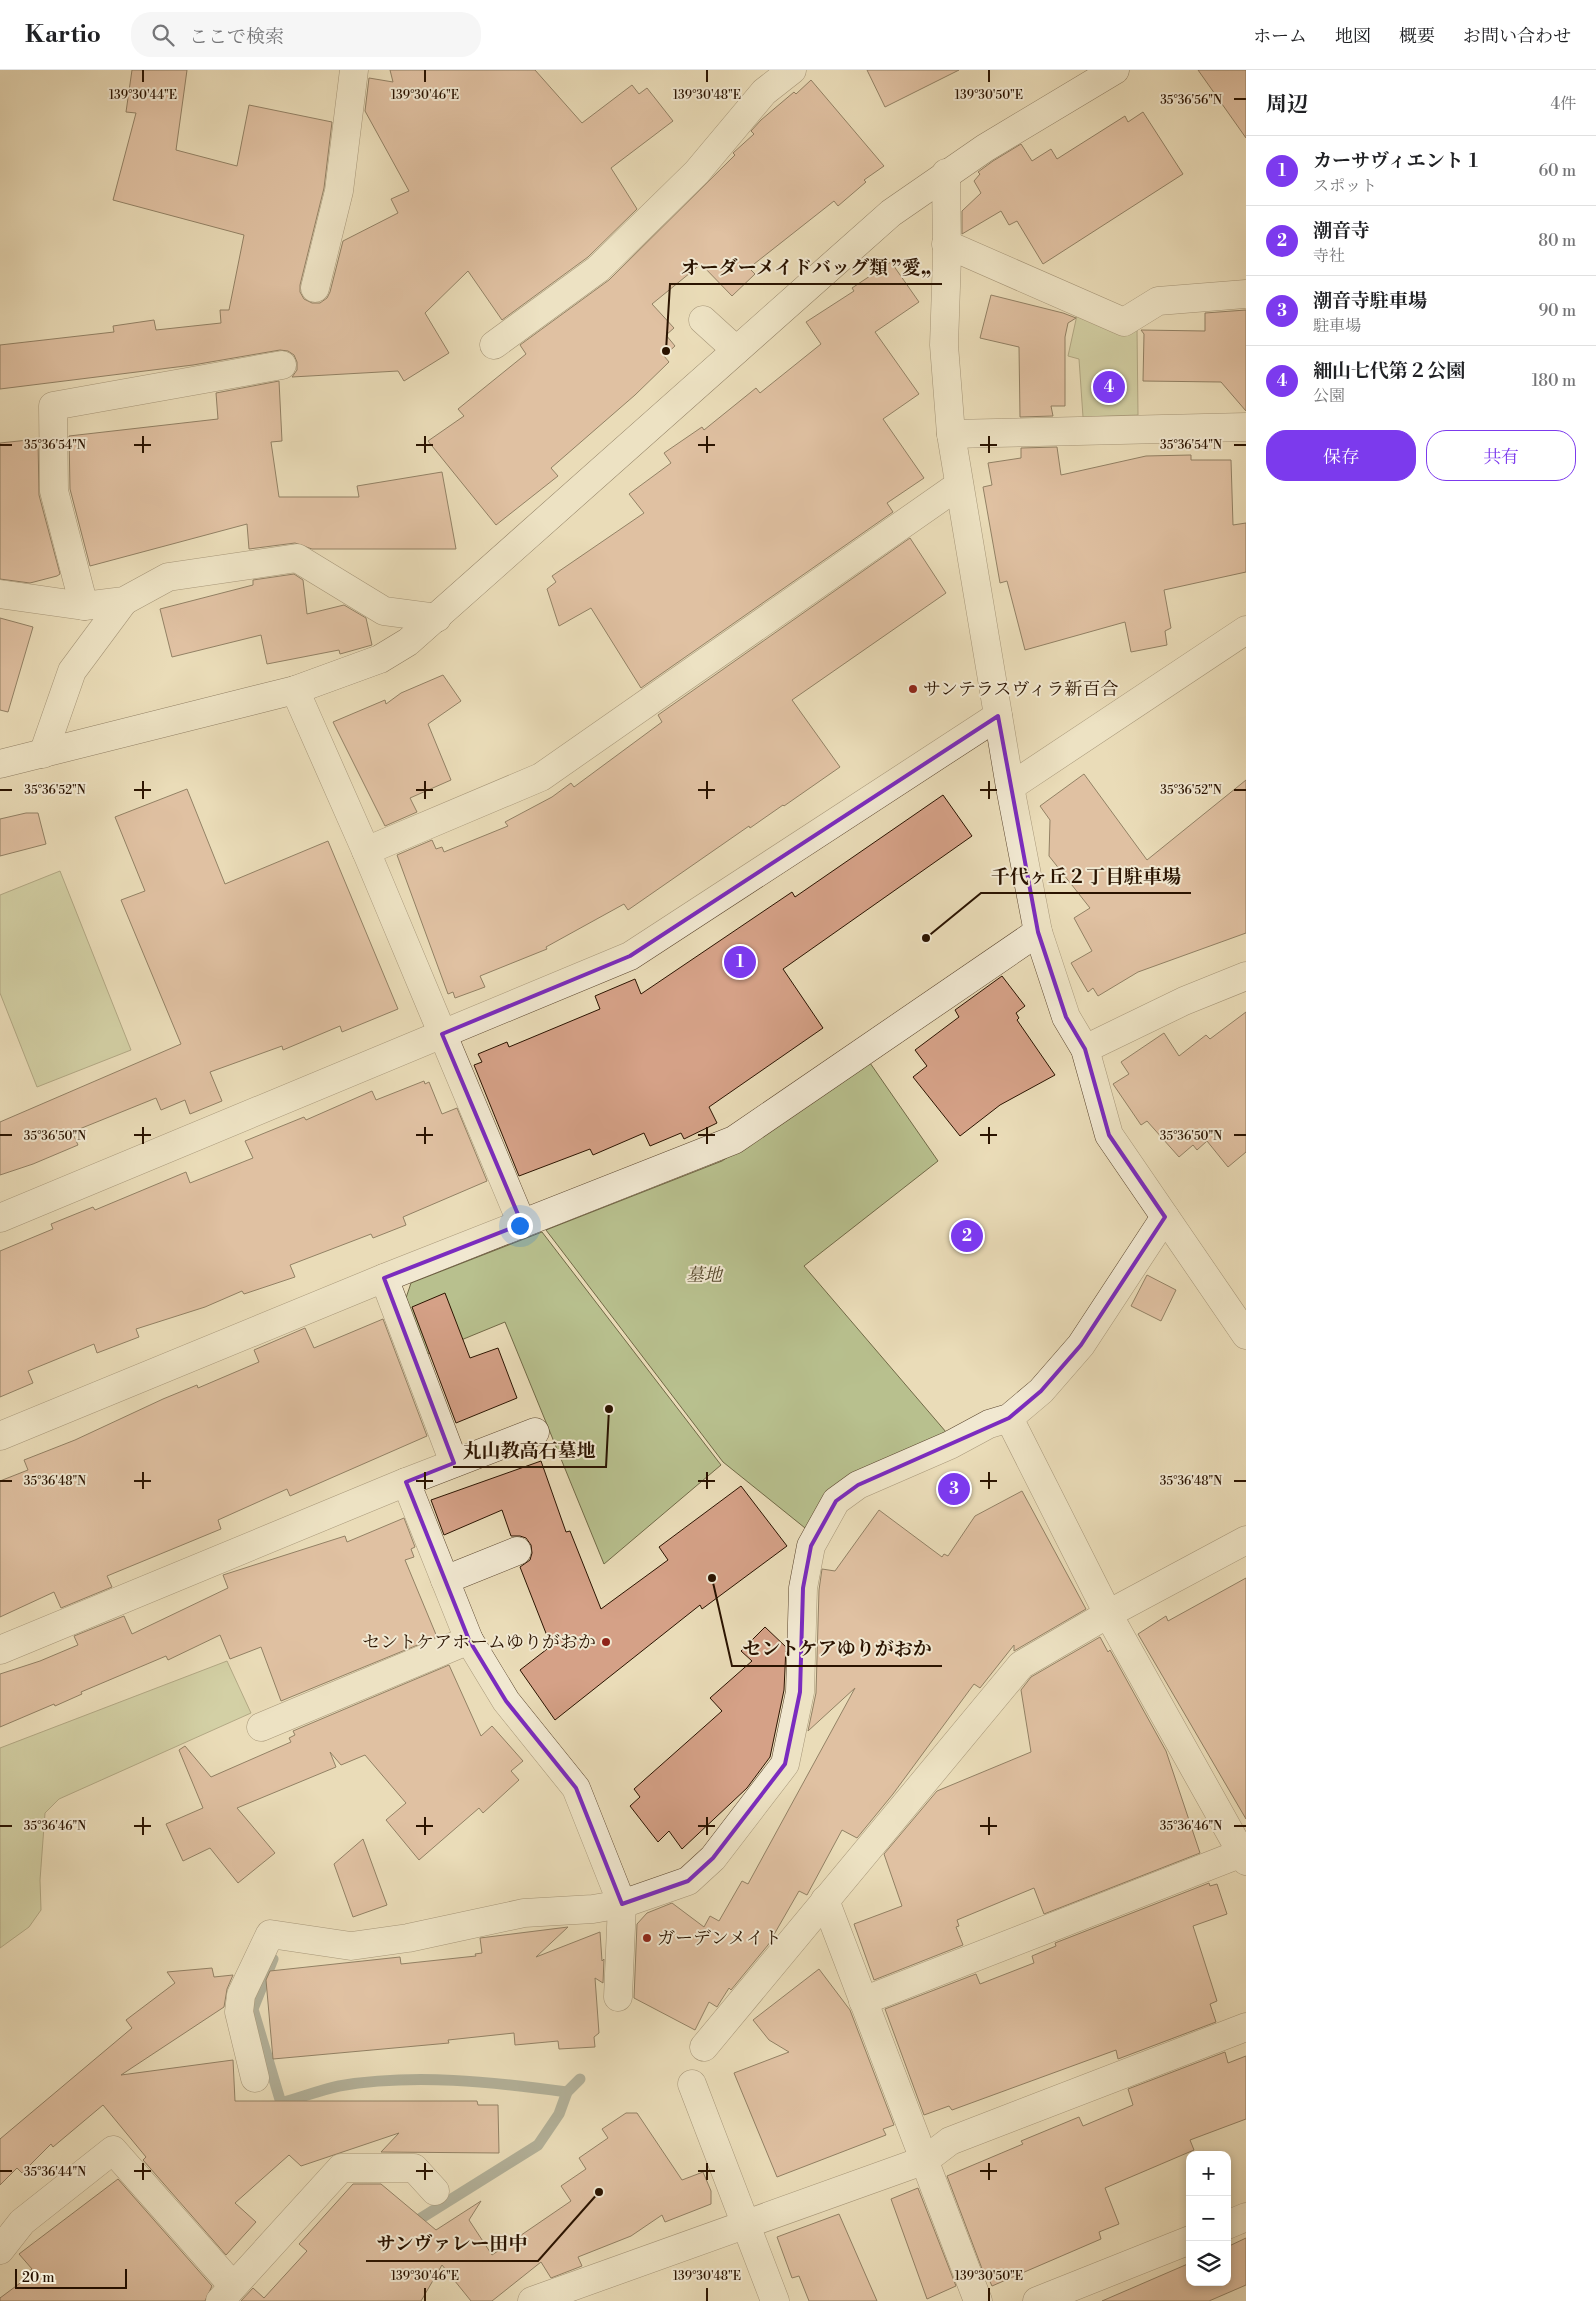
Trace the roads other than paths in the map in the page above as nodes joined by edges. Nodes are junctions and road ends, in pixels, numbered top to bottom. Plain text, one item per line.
1 (354, 70) edge
2 (792, 70) edge
3 (1116, 70) edge
4 (946, 173) junction
5 (946, 244) junction
6 (315, 288) dead end
7 (1246, 294) edge
8 (703, 320) dead end
9 (494, 345) dead end
10 (736, 350) junction
11 (282, 365) dead end
12 (1246, 427) edge
13 (951, 434) junction
14 (959, 484) junction
15 (0, 594) edge
16 (124, 601) junction
17 (84, 606) junction
18 (437, 618) junction
19 (1246, 630) edge
20 (295, 690) junction
21 (998, 716) junction
22 (42, 754) junction
23 (0, 764) edge
24 (1010, 787) junction
25 (366, 851) junction
26 (1038, 932) junction
27 (1246, 976) edge
28 (442, 1034) junction
29 (1084, 1049) junction
30 (1165, 1217) junction
31 (0, 1218) edge
32 (522, 1224) junction
33 (384, 1278) junction
34 (1246, 1335) edge
35 (1009, 1418) junction
36 (535, 1432) dead end
37 (0, 1436) edge
38 (454, 1464) junction
39 (406, 1482) junction
40 (1246, 1540) edge
41 (517, 1550) dead end
42 (445, 1580) junction
43 (1108, 1614) junction
44 (469, 1640) junction
45 (0, 1650) edge
46 (261, 1727) dead end
47 (1244, 1857) edge
48 (825, 1900) junction
49 (622, 1904) junction
50 (618, 1997) dead end
51 (863, 2000) junction
52 (1246, 2026) edge
53 (704, 2046) dead end
54 (255, 2078) dead end
55 (692, 2084) dead end
56 (925, 2160) junction
57 (435, 2191) dead end
58 (1246, 2217) edge
59 (1231, 2223) edge
60 (746, 2224) junction
61 (1187, 2241) edge
62 (0, 2250) edge
63 (227, 2294) edge
64 (532, 2301) edge
65 (775, 2301) edge
66 (978, 2301) edge
67 (1037, 2301) edge

1 - 6 street
2 - 9 street
3 - 4 street
4 - 5 street
4 - 10 street
5 - 7 street
5 - 13 street
8 - 10 street
10 - 18 street
11 - 17 street
12 - 13 street
13 - 14 street
14 - 21 street
14 - 25 street
15 - 17 street
16 - 17 street
16 - 18 street
16 - 22 street
18 - 20 street
19 - 24 street
20 - 22 street
20 - 25 street
21 - 24 street
21 - 28 street
22 - 23 street
24 - 26 street
25 - 28 street
26 - 29 street
26 - 32 street
27 - 29 street
28 - 31 street
28 - 32 street
29 - 30 street
30 - 34 street
30 - 35 street
32 - 33 street
33 - 37 street
33 - 38 street
35 - 43 street
35 - 49 street
36 - 38 street
38 - 39 street
39 - 42 street
39 - 45 street
40 - 43 street
41 - 42 street
42 - 44 street
43 - 47 street
43 - 48 street
44 - 46 street
44 - 49 street
47 - 51 street
48 - 51 street
48 - 53 street
49 - 50 street
49 - 54 street
51 - 56 street
52 - 56 street
55 - 60 street
56 - 60 street
56 - 66 street
57 - 63 street
58 - 59 street
60 - 64 street
60 - 65 street
61 - 67 street
62 - 63 street

